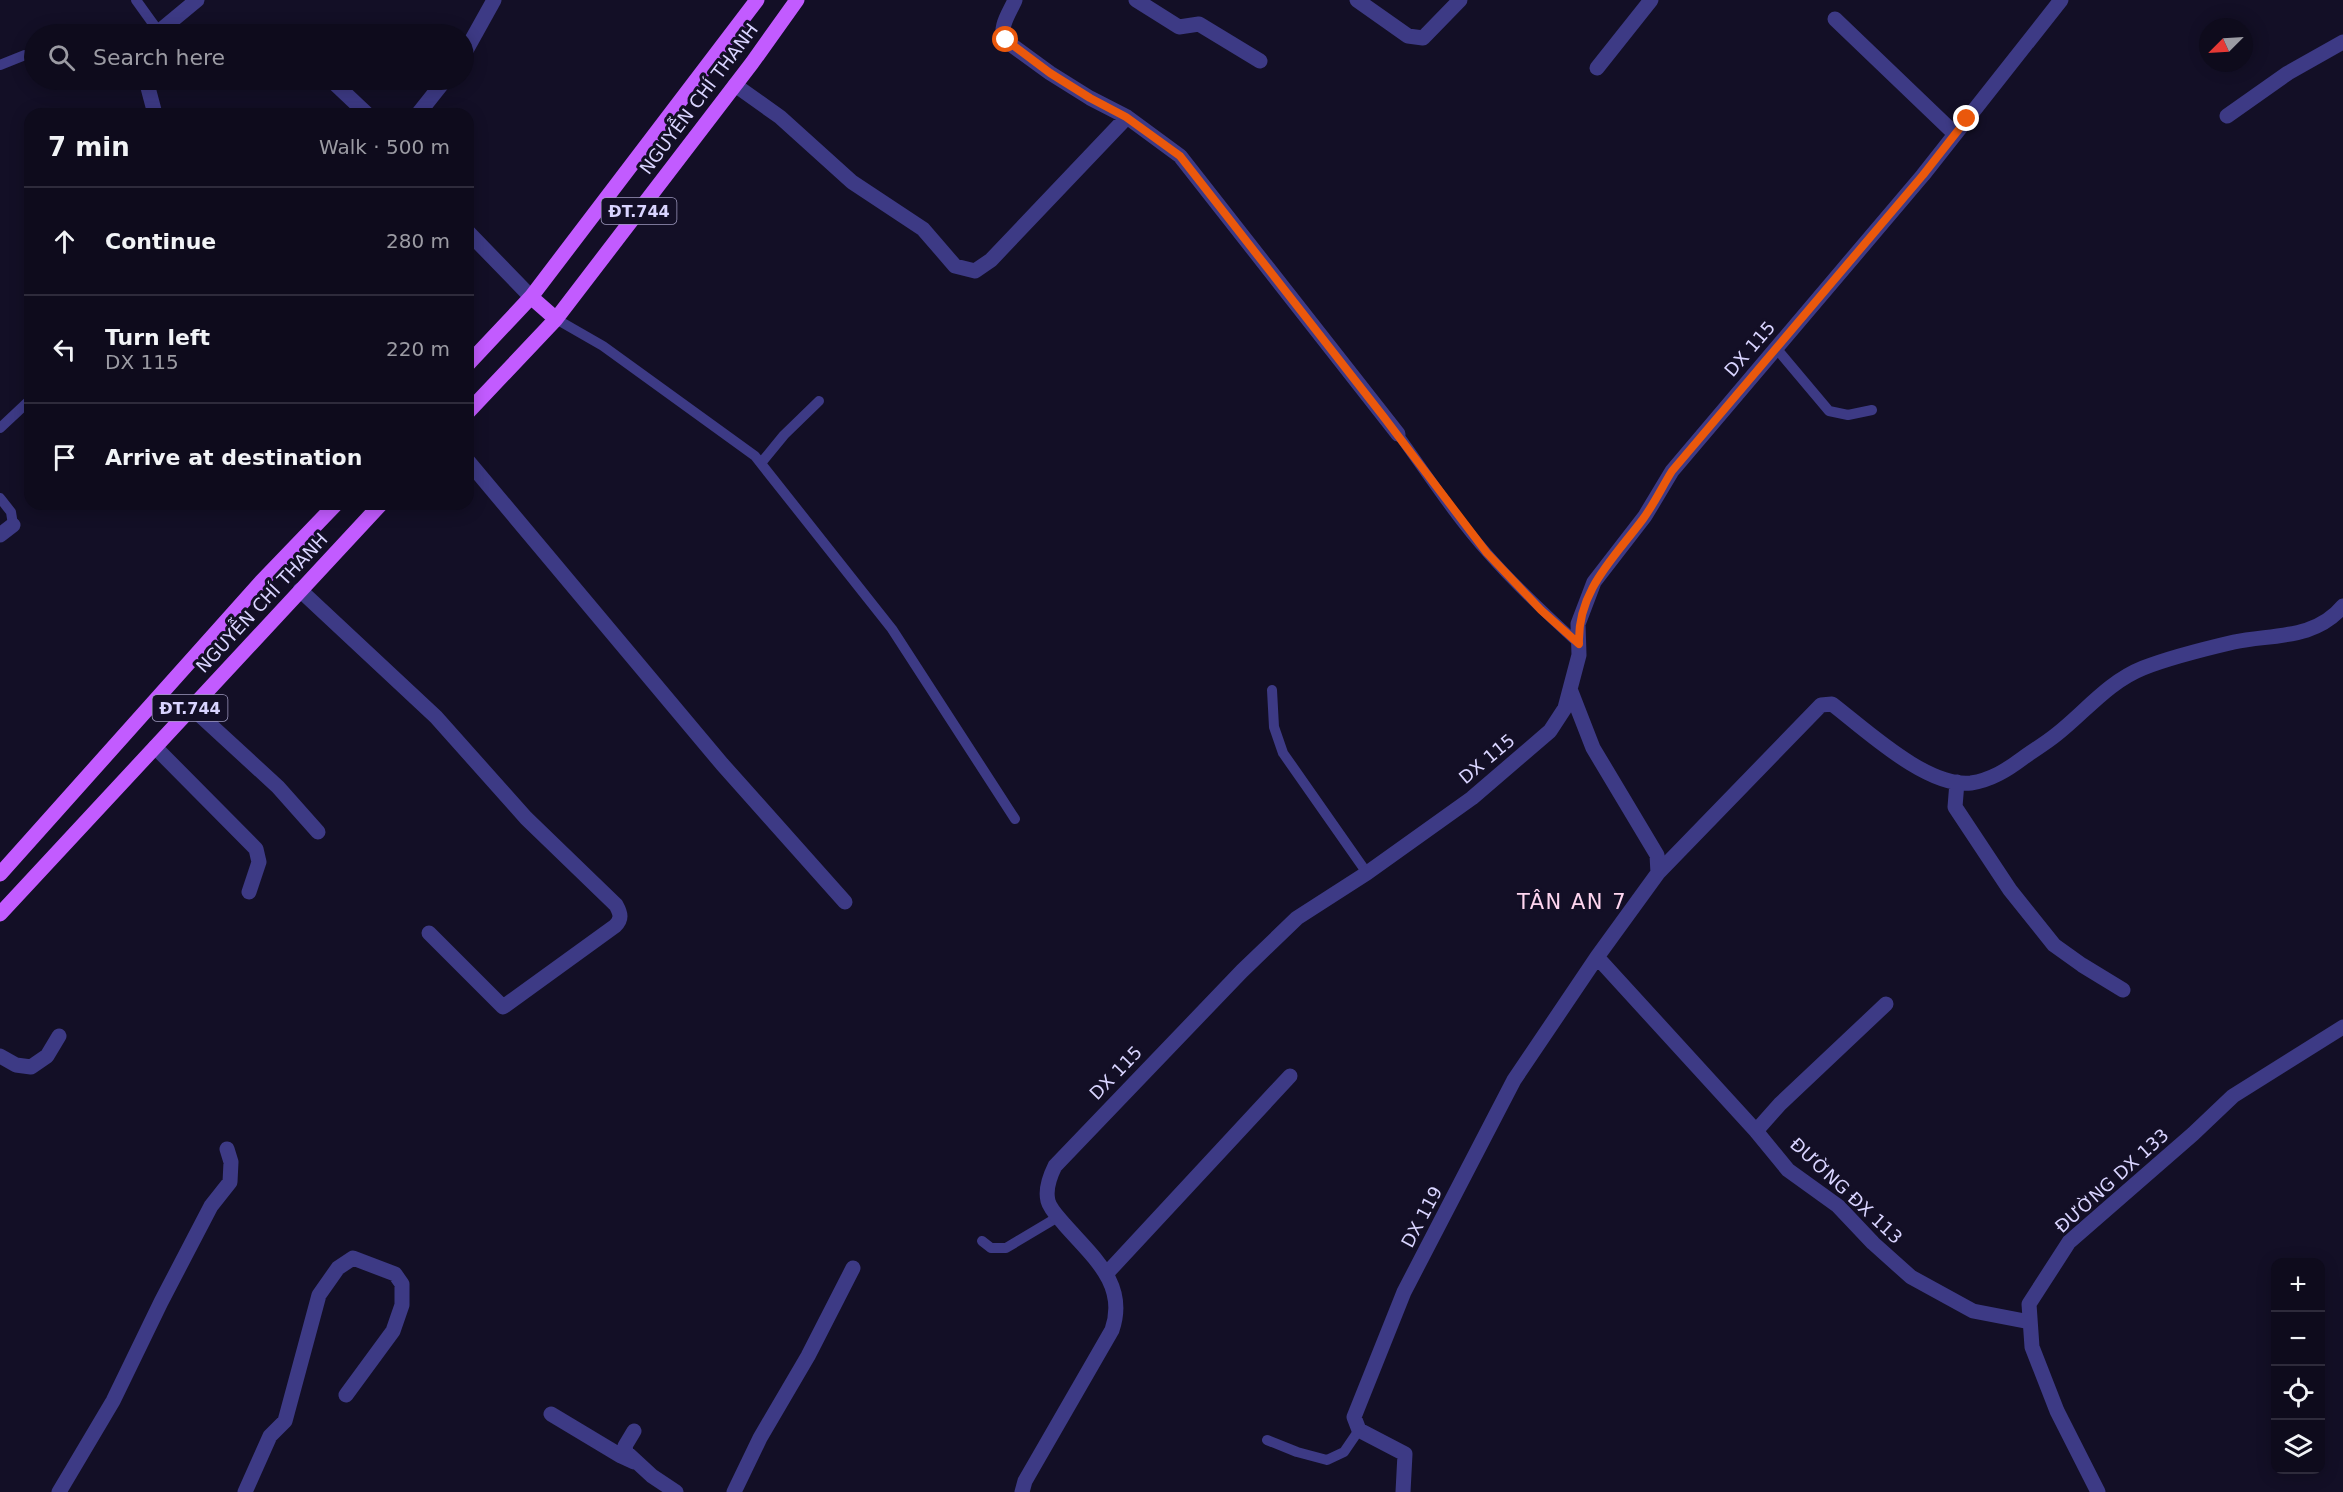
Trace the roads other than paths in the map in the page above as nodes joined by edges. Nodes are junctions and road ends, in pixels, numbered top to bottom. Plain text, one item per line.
1 (136, 0) edge
2 (197, 0) edge
3 (494, 0) edge
4 (757, 0) edge
5 (797, 0) edge
6 (1015, 0) edge
7 (1136, 0) edge
8 (1357, 0) edge
9 (1460, 0) edge
10 (1652, 0) edge
11 (2061, 0) edge
12 (1835, 19) dead end
13 (151, 24) edge
14 (168, 24) edge
15 (474, 36) edge
16 (2343, 42) edge
17 (24, 55) edge
18 (1260, 62) dead end
19 (0, 65) edge
20 (1597, 68) dead end
21 (735, 85) junction
22 (149, 90) edge
23 (342, 90) edge
24 (437, 90) edge
25 (153, 108) edge
26 (361, 108) edge
27 (423, 108) edge
28 (2227, 116) dead end
29 (1126, 117) junction
30 (1955, 134) junction
31 (474, 238) edge
32 (531, 297) junction
33 (556, 319) junction
34 (1776, 348) junction
35 (474, 358) edge
36 (819, 401) dead end
37 (24, 406) edge
38 (474, 406) edge
39 (1872, 410) dead end
40 (0, 428) edge
41 (1398, 434) joint
42 (761, 463) junction
43 (474, 468) edge
44 (0, 498) edge
45 (330, 510) edge
46 (375, 510) edge
47 (13, 525) joint
48 (0, 535) edge
49 (300, 590) junction
50 (2343, 606) edge
51 (1579, 644) junction
52 (1570, 689) junction
53 (1272, 690) dead end
54 (191, 707) junction
55 (155, 747) junction
56 (1957, 782) junction
57 (1015, 819) dead end
58 (318, 832) dead end
59 (1367, 873) junction
60 (1658, 873) junction
61 (0, 874) edge
62 (249, 892) dead end
63 (845, 902) dead end
64 (1, 911) edge
65 (429, 933) dead end
66 (1598, 957) junction
67 (2123, 990) dead end
68 (1886, 1004) dead end
69 (2343, 1027) edge
70 (59, 1036) dead end
71 (0, 1056) edge
72 (1290, 1076) dead end
73 (1756, 1131) junction
74 (227, 1149) dead end
75 (1058, 1217) junction
76 (982, 1241) dead end
77 (853, 1268) dead end
78 (1107, 1273) junction
79 (2030, 1322) junction
80 (346, 1395) dead end
81 (551, 1414) dead end
82 (1359, 1430) junction
83 (634, 1431) dead end
84 (1267, 1440) dead end
85 (634, 1462) junction
86 (59, 1492) edge
87 (245, 1492) edge
88 (676, 1492) edge
89 (734, 1492) edge
90 (1022, 1492) edge
91 (1403, 1492) edge
92 (2098, 1492) edge

1 - 13 lane
2 - 14 street
3 - 15 street
4 - 32 main road, NGUYỄN CHÍ THANH / ĐT.744
5 - 21 main road, NGUYỄN CHÍ THANH / ĐT.744
6 - 29 street
7 - 18 street
8 - 9 street
10 - 20 street
11 - 30 street, DX 115
12 - 30 street
16 - 28 street
17 - 19 lane
21 - 29 street
21 - 33 main road, NGUYỄN CHÍ THANH / ĐT.744
22 - 25 street
23 - 26 street
24 - 27 street
29 - 41 street
30 - 34 street, DX 115
31 - 32 street
32 - 33 main road
32 - 35 main road, NGUYỄN CHÍ THANH / ĐT.744
33 - 38 main road, NGUYỄN CHÍ THANH / ĐT.744
33 - 42 lane
34 - 39 lane
34 - 51 street, DX 115
36 - 42 lane
37 - 40 lane
41 - 51 lane
42 - 57 lane
43 - 63 street
44 - 47 lane
45 - 61 main road, NGUYỄN CHÍ THANH / ĐT.744
46 - 49 main road, NGUYỄN CHÍ THANH / ĐT.744
47 - 48 street
49 - 54 main road, NGUYỄN CHÍ THANH / ĐT.744
49 - 65 street
50 - 56 street
51 - 52 street, DX 115
52 - 59 street, DX 115
52 - 60 street
53 - 59 lane
54 - 55 main road, NGUYỄN CHÍ THANH / ĐT.744
54 - 58 street
55 - 62 street
55 - 64 main road, NGUYỄN CHÍ THANH / ĐT.744
56 - 60 street, DX 119
56 - 67 street
59 - 75 street, DX 115
60 - 66 street, DX 119
66 - 73 street, ĐƯỜNG ĐX 113
66 - 82 street, DX 119
68 - 73 street
69 - 79 street, ĐƯỜNG DX 133
70 - 71 street
72 - 78 street
73 - 79 street, ĐƯỜNG ĐX 113
74 - 86 street
75 - 76 lane
75 - 78 street, DX 115
77 - 89 street
78 - 90 street, DX 115
79 - 92 street, ĐƯỜNG DX 133
80 - 87 street
81 - 85 street
82 - 84 lane
82 - 91 street
83 - 85 street
85 - 88 street

